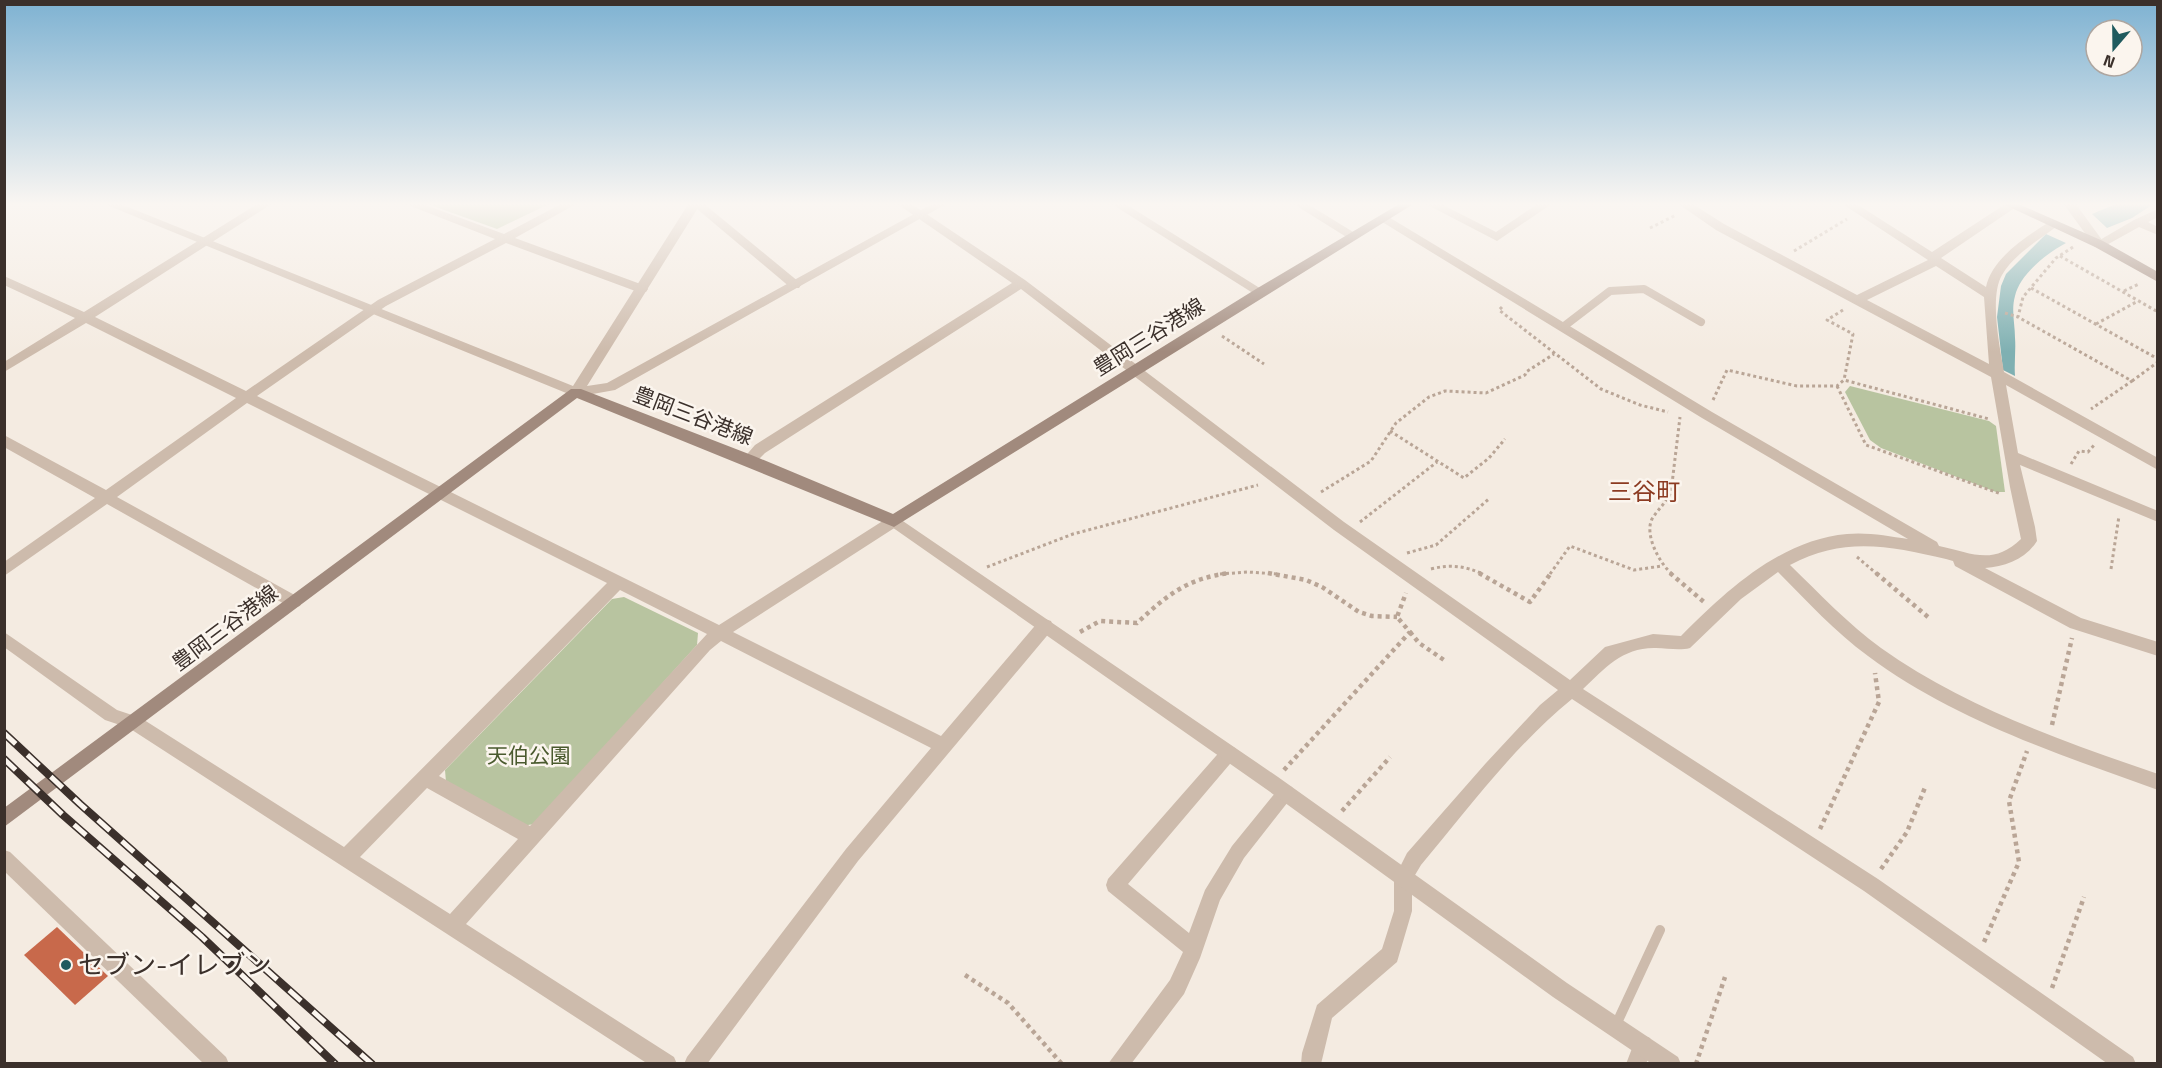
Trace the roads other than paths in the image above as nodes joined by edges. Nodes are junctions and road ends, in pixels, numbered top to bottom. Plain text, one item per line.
1 (185, 253) edge
2 (233, 253) edge
3 (480, 253) edge
4 (544, 253) edge
5 (665, 253) edge
6 (756, 253) edge
7 (853, 253) edge
8 (976, 253) edge
9 (1197, 253) edge
10 (1323, 253) edge
11 (1440, 253) edge
12 (1768, 253) edge
13 (1923, 253) edge
14 (1944, 253) edge
15 (2017, 253) edge
16 (2113, 253) edge
17 (1934, 260) junction
18 (2157, 278) edge
19 (4, 280) edge
20 (1021, 283) junction
21 (795, 285) junction
22 (642, 289) junction
23 (1260, 292) junction
24 (1990, 295) junction
25 (1857, 300) junction
26 (371, 310) junction
27 (85, 317) junction
28 (1701, 322) dead end
29 (1563, 327) junction
30 (4, 368) edge
31 (1134, 371) junction
32 (1999, 375) junction
33 (576, 392) junction
34 (245, 397) junction
35 (4, 440) edge
36 (2012, 456) junction
37 (749, 460) junction
38 (2157, 465) edge
39 (441, 495) junction
40 (105, 498) junction
41 (2157, 517) edge
42 (894, 521) junction
43 (1940, 552) junction
44 (1778, 564) junction
45 (4, 570) edge
46 (618, 581) junction
47 (294, 602) junction
48 (1046, 626) junction
49 (720, 632) junction
50 (4, 638) edge
51 (2157, 649) edge
52 (1571, 690) junction
53 (135, 723) junction
54 (944, 746) junction
55 (1229, 753) junction
56 (426, 778) junction
57 (2157, 782) edge
58 (1287, 793) junction
59 (4, 819) edge
60 (532, 837) junction
61 (4, 858) edge
62 (346, 858) junction
63 (1403, 879) junction
64 (453, 926) junction
65 (1660, 930) dead end
66 (1193, 948) junction
67 (1615, 1027) junction
68 (1639, 1054) edge
69 (219, 1064) edge
70 (667, 1064) edge
71 (694, 1064) edge
72 (1118, 1064) edge
73 (1311, 1064) edge
74 (1671, 1064) edge
75 (2126, 1064) edge

1 - 27 street
2 - 26 street
3 - 26 street
4 - 22 street
5 - 22 street
6 - 21 street
7 - 21 street
8 - 20 street
9 - 23 street
10 - 23 main road, 豊岡三谷港線
11 - 29 street
12 - 25 street
13 - 17 street
14 - 17 street
15 - 24 street
16 - 18 main road
17 - 24 street
17 - 25 street
19 - 27 street
20 - 31 street
20 - 37 street
21 - 33 street
22 - 33 street
23 - 31 main road, 豊岡三谷港線
24 - 32 street
25 - 32 street
26 - 33 street
26 - 34 street
27 - 30 street
27 - 34 street
28 - 29 lane
29 - 43 street
31 - 42 main road, 豊岡三谷港線
31 - 52 street
32 - 36 street
32 - 38 street
33 - 37 main road, 豊岡三谷港線
33 - 39 main road, 豊岡三谷港線
34 - 39 street
34 - 40 street
35 - 40 street
36 - 41 street
36 - 43 street
37 - 42 main road, 豊岡三谷港線
39 - 46 street
39 - 47 main road, 豊岡三谷港線
40 - 45 street
40 - 47 street
42 - 48 street
42 - 49 street
43 - 44 street
43 - 51 street
44 - 52 street
44 - 57 street
46 - 49 street
46 - 56 street
47 - 53 main road, 豊岡三谷港線
48 - 54 street
48 - 55 street
49 - 54 street
49 - 60 street
50 - 53 street
52 - 63 street
52 - 75 street
53 - 59 main road, 豊岡三谷港線
53 - 62 street
54 - 71 street
55 - 58 street
55 - 66 street
56 - 60 street
56 - 62 street
58 - 63 street
58 - 66 street
60 - 64 street
61 - 69 street
62 - 64 street
63 - 67 street
63 - 73 street
64 - 70 street
65 - 67 lane
66 - 72 street
67 - 68 street
68 - 74 street

